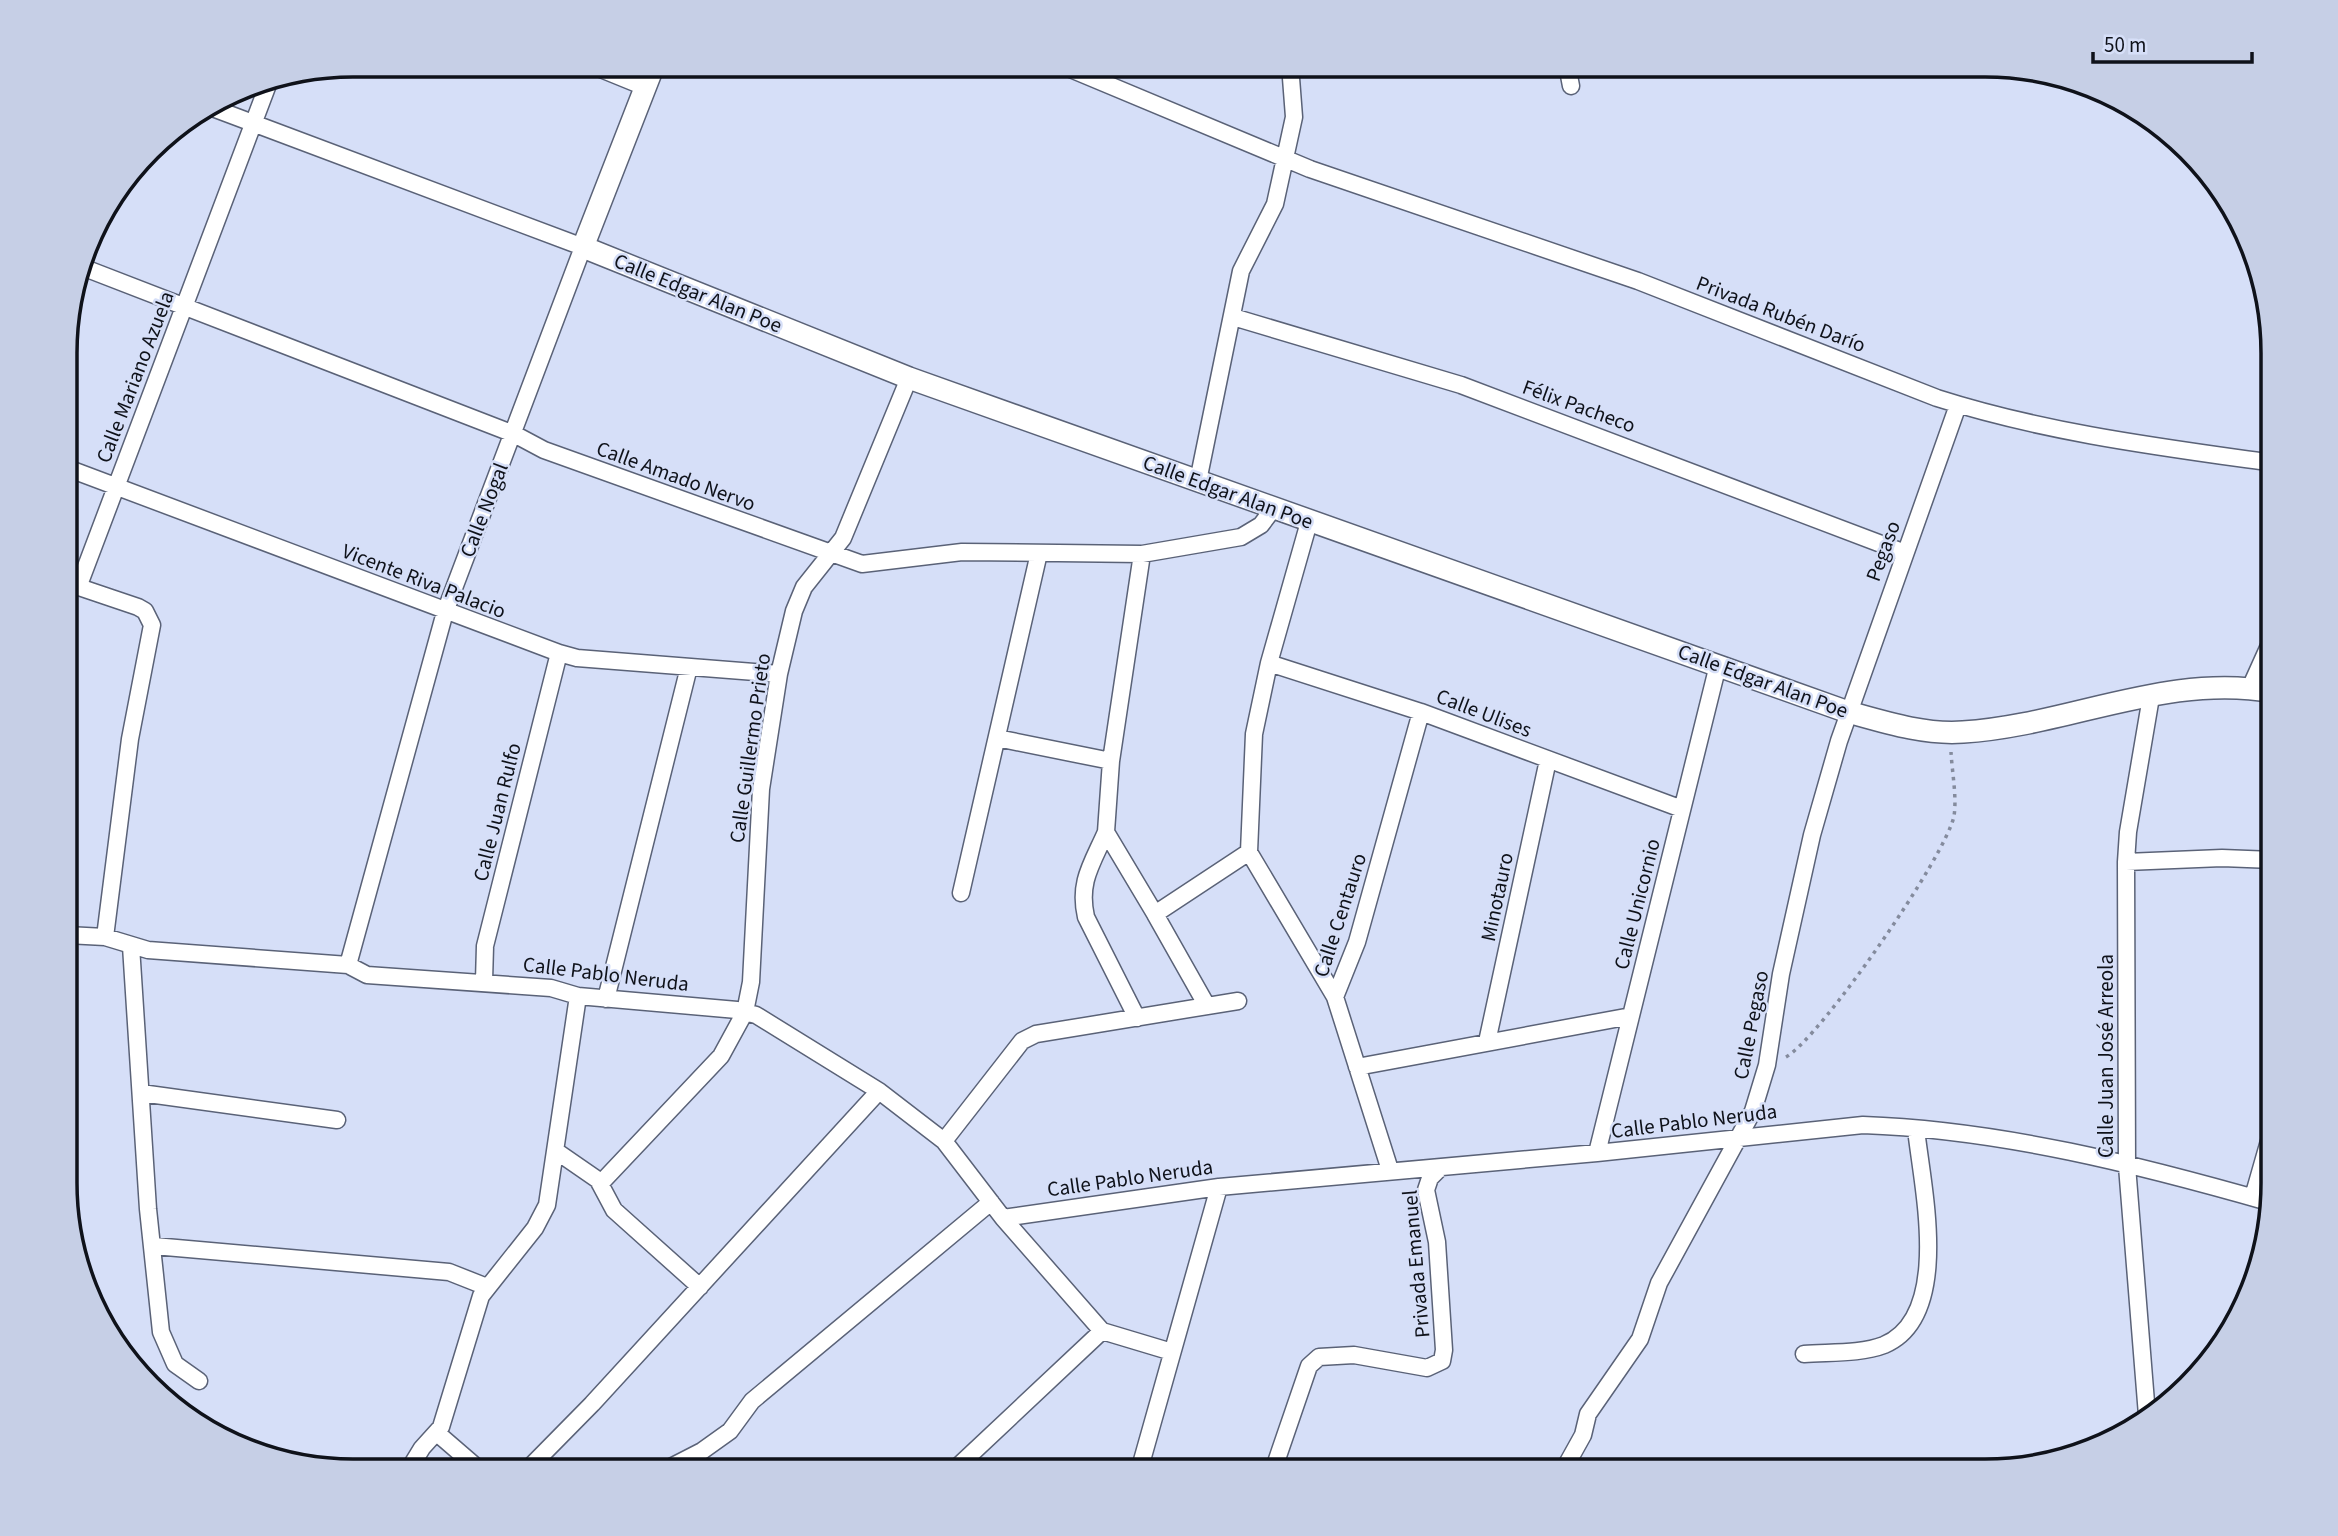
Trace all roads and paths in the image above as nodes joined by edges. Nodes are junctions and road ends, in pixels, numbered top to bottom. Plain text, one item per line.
1 (622, 77) edge
2 (649, 77) edge
3 (1090, 77) edge
4 (1291, 77) edge
5 (1569, 77) edge
6 (645, 86) junction
7 (1571, 86) dead end
8 (265, 92) edge
9 (220, 111) edge
10 (252, 124) junction
11 (1285, 158) junction
12 (583, 247) junction
13 (90, 270) edge
14 (184, 305) junction
15 (1233, 317) junction
16 (909, 378) junction
17 (1958, 405) junction
18 (514, 434) junction
19 (2261, 461) edge
20 (77, 472) edge
21 (1198, 481) junction
22 (115, 487) junction
23 (1273, 509) junction
24 (1309, 522) junction
25 (1040, 553) junction
26 (1905, 553) junction
27 (1143, 554) junction
28 (832, 555) junction
29 (77, 575) edge
30 (77, 586) edge
31 (445, 612) junction
32 (559, 653) junction
33 (1269, 663) junction
34 (2261, 664) edge
35 (1718, 665) junction
36 (689, 667) junction
37 (779, 674) junction
38 (2250, 688) junction
39 (2261, 690) edge
40 (2151, 697) junction
41 (1421, 712) junction
42 (1848, 712) junction
43 (1950, 733) junction
44 (997, 738) junction
45 (1548, 760) junction
46 (1111, 761) junction
47 (1682, 809) junction
48 (1106, 832) junction
49 (1249, 852) junction
50 (2261, 860) edge
51 (2126, 862) junction
52 (961, 893) dead end
53 (1156, 914) junction
54 (77, 935) edge
55 (106, 937) junction
56 (131, 946) junction
57 (348, 965) junction
58 (484, 981) junction
59 (578, 996) junction
60 (1335, 997) junction
61 (606, 999) junction
62 (1238, 1001) dead end
63 (1207, 1006) junction
64 (745, 1012) junction
65 (1631, 1016) junction
66 (1137, 1018) junction
67 (1487, 1042) junction
68 (1767, 1065) junction
69 (1357, 1067) junction
70 (879, 1091) junction
71 (141, 1093) junction
72 (337, 1121) dead end
73 (1916, 1129) junction
74 (1740, 1136) junction
75 (944, 1141) junction
76 (556, 1151) junction
77 (1597, 1153) junction
78 (2127, 1166) junction
79 (1441, 1167) junction
80 (2261, 1169) edge
81 (1390, 1170) junction
82 (600, 1184) junction
83 (1219, 1186) junction
84 (2253, 1197) junction
85 (2260, 1199) edge
86 (991, 1202) junction
87 (1003, 1218) junction
88 (154, 1246) junction
89 (487, 1287) junction
90 (700, 1287) junction
91 (1102, 1331) junction
92 (1172, 1352) junction
93 (1804, 1354) dead end
94 (199, 1381) dead end
95 (2151, 1404) edge
96 (437, 1433) junction
97 (415, 1459) edge
98 (467, 1459) edge
99 (537, 1459) edge
100 (686, 1459) edge
101 (966, 1459) edge
102 (1142, 1459) edge
103 (1277, 1459) edge
104 (1570, 1459) edge

1 - 6 street
2 - 6 street, Calle Nogal
3 - 11 street, Privada Rubén Darío
4 - 11 street
5 - 7 street
6 - 12 street, Calle Nogal
8 - 10 street, Calle Mariano Azuela
9 - 10 street, Calle Edgar Alan Poe
10 - 12 street, Calle Edgar Alan Poe
10 - 14 street, Calle Mariano Azuela
11 - 15 street
11 - 17 street, Privada Rubén Darío
12 - 16 street, Calle Edgar Alan Poe
12 - 18 street, Calle Nogal
13 - 14 street, Calle Amado Nervo
14 - 18 street, Calle Amado Nervo
14 - 22 street, Calle Mariano Azuela
15 - 21 street
15 - 26 street, Félix Pacheco
16 - 21 street, Calle Edgar Alan Poe
16 - 28 street, Calle Guillermo Prieto
17 - 19 street, Privada Rubén Darío
17 - 26 street, Pegaso
18 - 28 street, Calle Amado Nervo
18 - 31 street, Calle Nogal
20 - 22 street, Vicente Riva Palacio
21 - 23 street, Calle Edgar Alan Poe
22 - 29 street, Calle Mariano Azuela
22 - 31 street, Vicente Riva Palacio
23 - 24 street, Calle Edgar Alan Poe
23 - 27 street, Calle Amado Nervo
24 - 33 street
24 - 35 street, Calle Edgar Alan Poe
25 - 27 street, Calle Amado Nervo
25 - 28 street, Calle Amado Nervo
25 - 44 street
26 - 42 street, Pegaso
27 - 46 street
28 - 37 street, Calle Guillermo Prieto
30 - 55 street, Calle Mariano Azuela
31 - 32 street, Vicente Riva Palacio
31 - 57 street, Calle Nogal
32 - 36 street, Vicente Riva Palacio
32 - 58 street, Calle Juan Rulfo
33 - 41 street, Calle Ulises
33 - 49 street
34 - 38 street
35 - 42 street, Calle Edgar Alan Poe
35 - 47 street, Calle Unicornio
36 - 37 street, Vicente Riva Palacio
36 - 61 street
37 - 64 street, Calle Guillermo Prieto
38 - 39 street, Calle Edgar Alan Poe
38 - 40 street, Calle Edgar Alan Poe
40 - 43 street, Calle Edgar Alan Poe
40 - 51 street, Calle Juan José Arreola
41 - 45 street, Calle Ulises
41 - 60 street, Calle Centauro
42 - 43 street, Calle Edgar Alan Poe
42 - 68 street, Calle Pegaso
43 - 68 path
44 - 46 street
44 - 52 street
45 - 47 street, Calle Ulises
45 - 67 street, Minotauro
46 - 48 street
47 - 65 street, Calle Unicornio
48 - 53 street
48 - 66 street
49 - 53 street
49 - 60 street
50 - 51 street
51 - 78 street, Calle Juan José Arreola
53 - 63 street
54 - 55 street, Calle Pablo Neruda
55 - 56 street, Calle Pablo Neruda
56 - 57 street, Calle Pablo Neruda
56 - 71 street
57 - 58 street, Calle Pablo Neruda
58 - 59 street, Calle Pablo Neruda
59 - 61 street, Calle Pablo Neruda
59 - 76 street
60 - 69 street, Calle Centauro
61 - 64 street, Calle Pablo Neruda
62 - 63 street
63 - 66 street
64 - 70 street, Calle Pablo Neruda
64 - 82 street, Calle Guillermo Prieto
65 - 67 street
65 - 77 street, Calle Unicornio
66 - 75 street
67 - 69 street
68 - 74 street, Calle Pegaso
69 - 81 street, Calle Centauro
70 - 75 street, Calle Pablo Neruda
70 - 90 street
71 - 72 street
71 - 88 street
73 - 74 street, Calle Pablo Neruda
73 - 78 street, Calle Pablo Neruda
73 - 93 street
74 - 77 street, Calle Pablo Neruda
74 - 104 street, Calle Pegaso
75 - 86 street, Calle Pablo Neruda
76 - 82 street
76 - 89 street
77 - 79 street, Calle Pablo Neruda
78 - 84 street, Calle Pablo Neruda
78 - 95 street, Calle Juan José Arreola
79 - 81 street, Calle Pablo Neruda
79 - 103 street, Privada Emanuel
80 - 84 street
81 - 83 street, Calle Pablo Neruda
82 - 90 street
83 - 87 street, Calle Pablo Neruda
83 - 92 street
84 - 85 street, Calle Pablo Neruda
86 - 87 street, Calle Pablo Neruda
86 - 100 street
87 - 91 street
88 - 89 street
88 - 94 street
89 - 96 street
90 - 99 street
91 - 92 street
91 - 101 street
92 - 102 street
96 - 97 street
96 - 98 street

